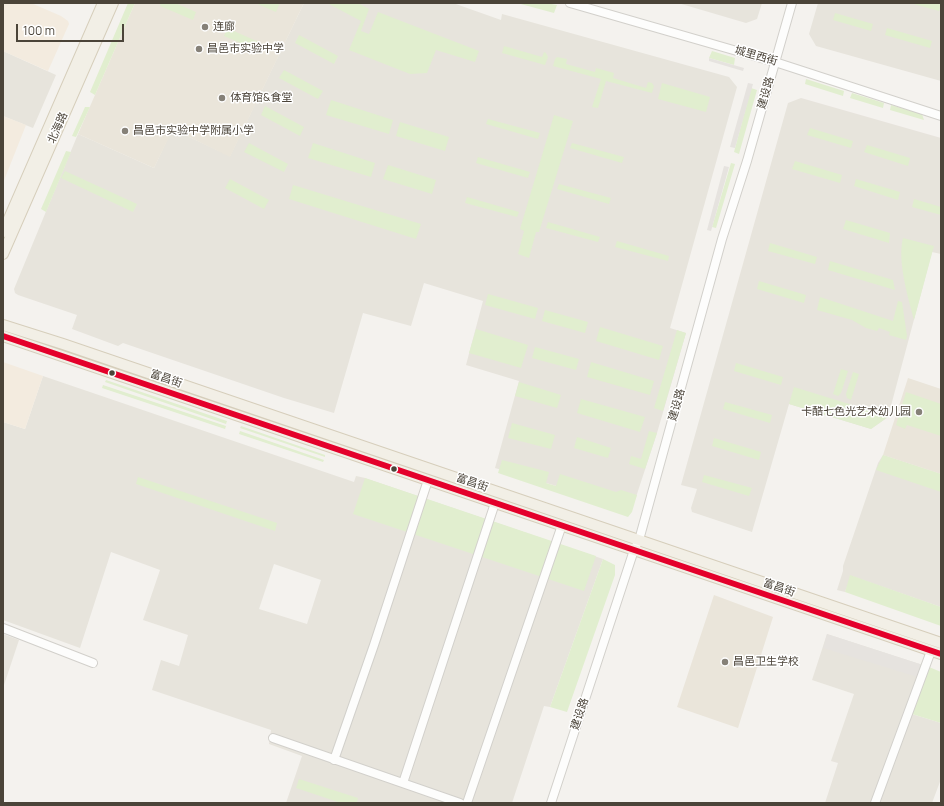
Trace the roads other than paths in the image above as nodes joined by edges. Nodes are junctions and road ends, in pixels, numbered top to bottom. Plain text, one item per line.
1 (570, 3) edge
2 (792, 3) edge
3 (106, 4) edge
4 (775, 62) junction
5 (941, 116) edge
6 (3, 232) edge
7 (3, 254) edge
8 (3, 325) edge
9 (3, 336) edge
10 (428, 480) junction
11 (495, 503) junction
12 (562, 526) junction
13 (639, 540) junction
14 (634, 550) junction
15 (3, 628) edge
16 (941, 643) edge
17 (931, 651) junction
18 (941, 654) edge
19 (93, 662) dead end
20 (273, 738) dead end
21 (334, 760) junction
22 (403, 783) junction
23 (460, 803) edge
24 (467, 803) edge
25 (551, 803) edge
26 (875, 803) edge

1 - 4 street, 城里西街
2 - 4 street, 建设路
3 - 6 main road, 北海路
3 - 7 main road, 北海路
4 - 5 street, 城里西街
4 - 13 street, 建设路
8 - 13 main road, 富昌街
9 - 10 main road, 富昌街
10 - 11 main road, 富昌街
10 - 21 street
11 - 12 main road, 富昌街
11 - 22 street
12 - 14 main road, 富昌街
12 - 24 street
13 - 14 street, 建设路
13 - 16 main road, 富昌街
14 - 17 main road, 富昌街
14 - 25 street, 建设路
15 - 19 street
17 - 18 main road, 富昌街
17 - 26 street
20 - 21 street
21 - 22 street
22 - 23 street

